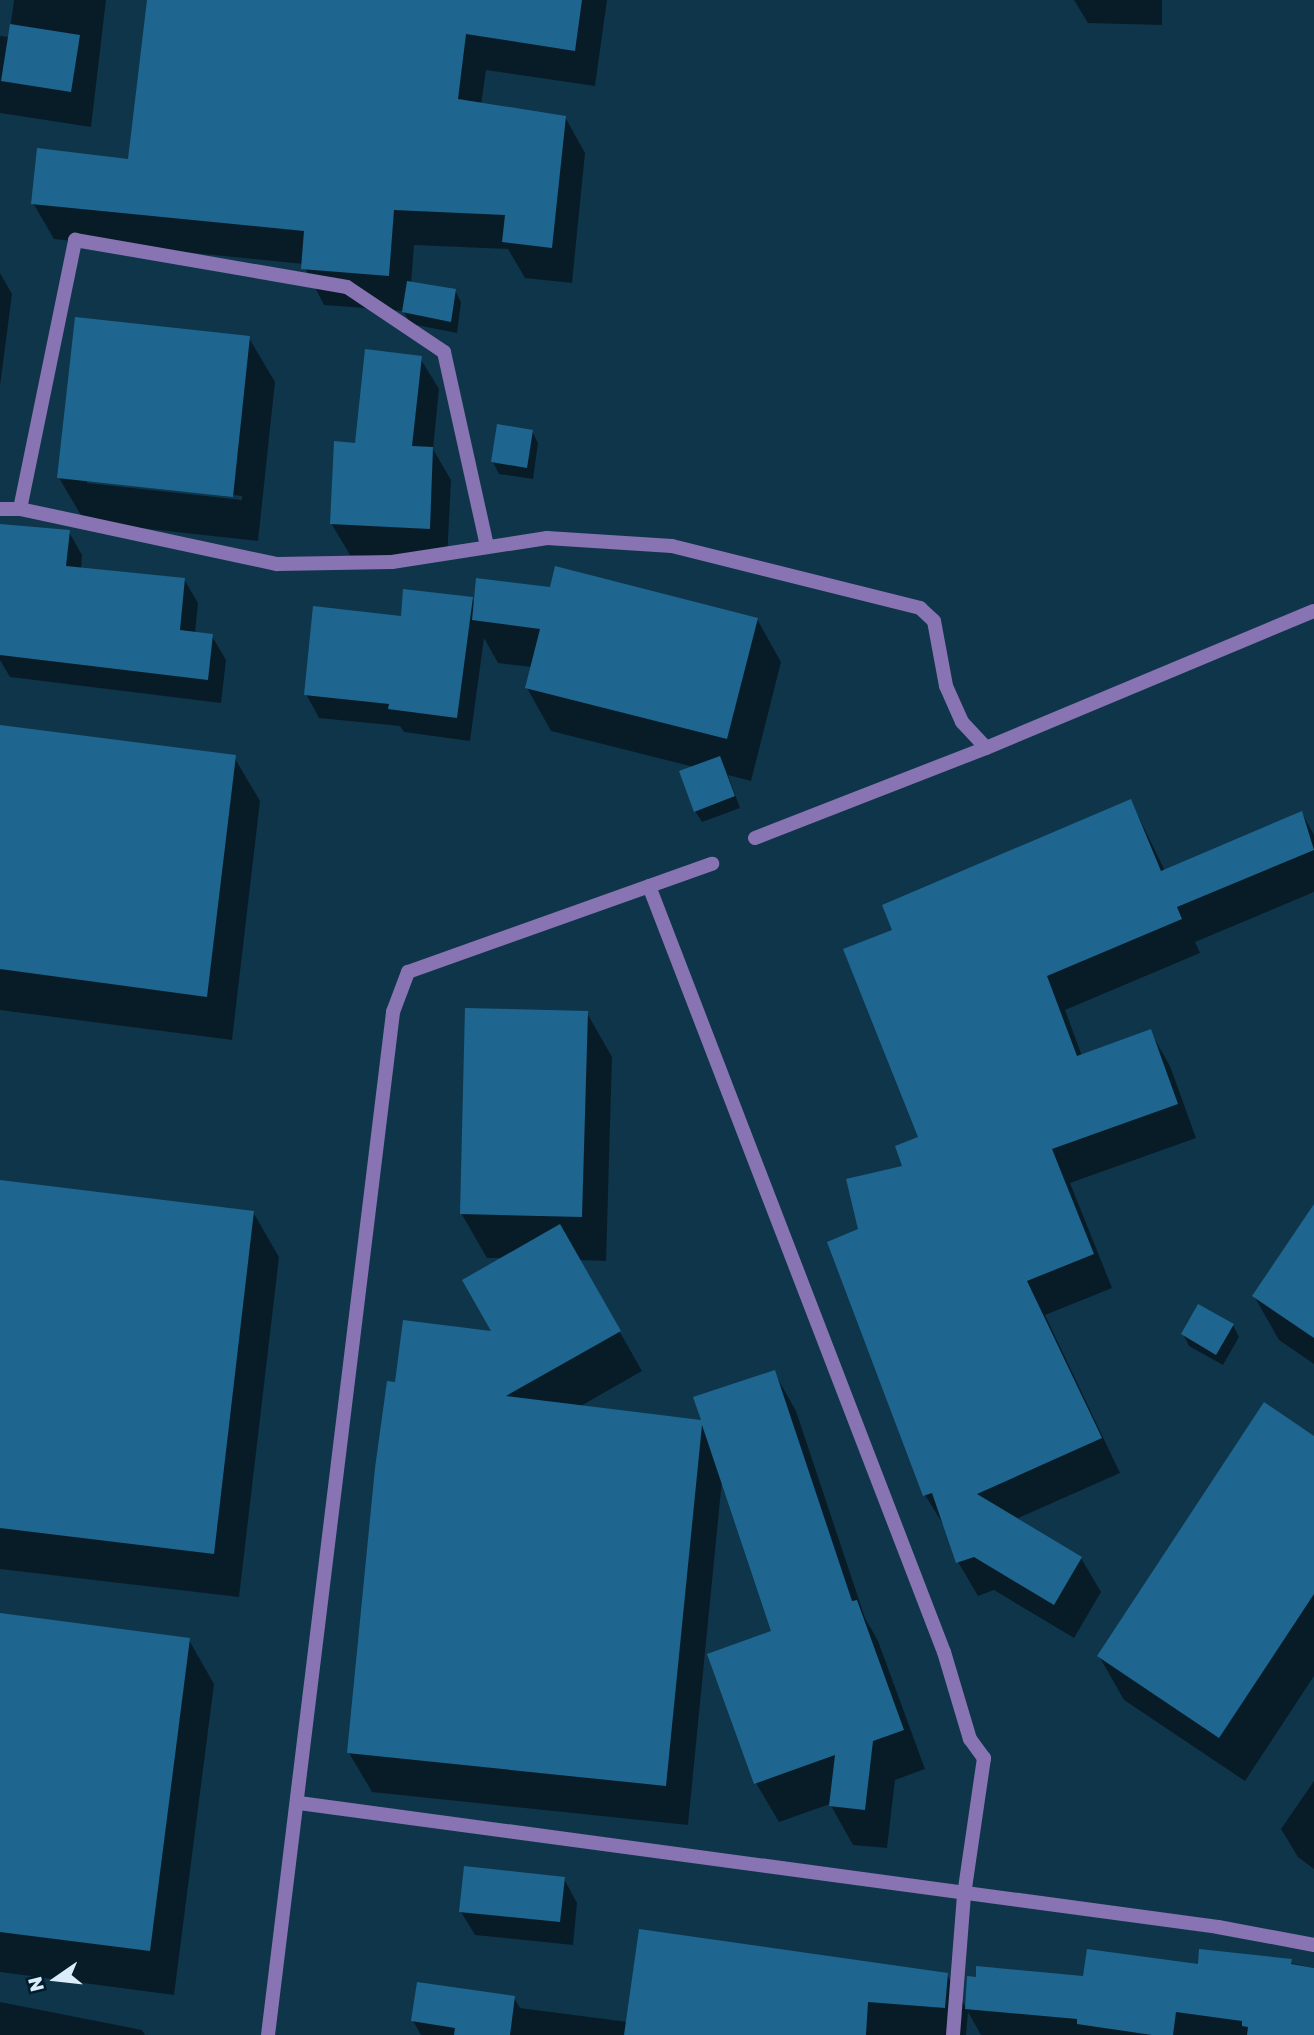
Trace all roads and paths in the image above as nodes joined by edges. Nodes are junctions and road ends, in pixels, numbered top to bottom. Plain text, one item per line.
1 (0, 509) edge
2 (20, 509) junction
3 (487, 546) junction
4 (1314, 611) edge
5 (986, 748) junction
6 (755, 838) dead end
7 (712, 864) dead end
8 (649, 886) junction
9 (299, 1803) junction
10 (964, 1895) junction
11 (1314, 1945) edge
12 (268, 2035) edge
13 (953, 2035) edge

1 - 2 lane
2 - 3 lane
2 - 3 lane
3 - 5 lane
4 - 5 lane
5 - 6 lane
7 - 8 lane
8 - 9 lane
8 - 10 lane
9 - 10 lane
9 - 12 lane
10 - 11 lane
10 - 13 lane

